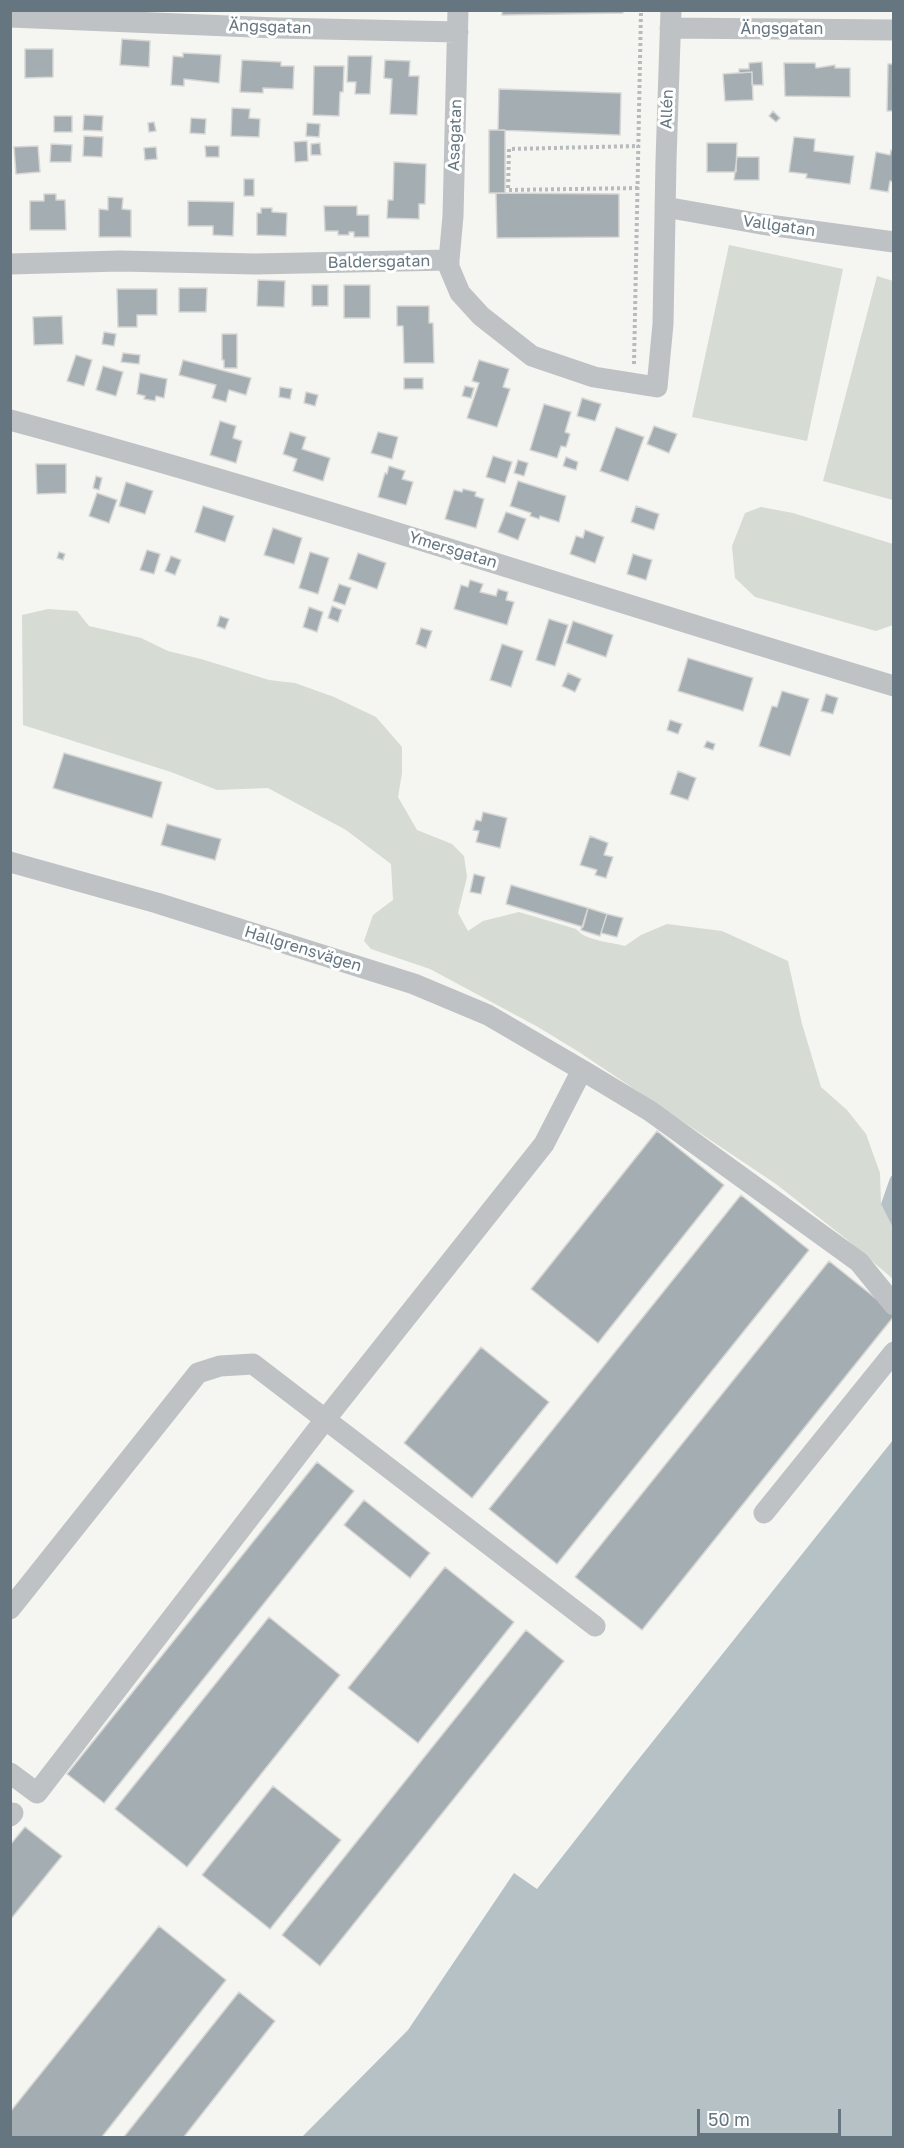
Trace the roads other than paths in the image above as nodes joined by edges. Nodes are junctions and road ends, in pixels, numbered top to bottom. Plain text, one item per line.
1 (458, 10) edge
2 (10, 17) edge
3 (671, 19) edge
4 (894, 30) edge
5 (458, 32) junction
6 (665, 207) junction
7 (894, 242) edge
8 (449, 260) junction
9 (10, 264) edge
10 (10, 420) edge
11 (894, 686) edge
12 (10, 862) edge
13 (582, 1070) junction
14 (894, 1305) edge
15 (894, 1352) edge
16 (324, 1421) junction
17 (764, 1513) dead end
18 (10, 1609) edge
19 (595, 1626) dead end
20 (10, 1773) edge

1 - 5 street, Asagatan
2 - 5 street, Ängsgatan
3 - 4 street, Ängsgatan
3 - 6 street, Allén
5 - 8 street, Asagatan
6 - 7 street, Vallgatan
6 - 8 street, Baldersgatan
8 - 9 street, Baldersgatan
10 - 11 street, Ymersgatan
12 - 13 street, Hallgrensvägen
13 - 14 street, Hallgrensvägen
13 - 16 street
15 - 17 street
16 - 18 street
16 - 19 street
16 - 20 street

